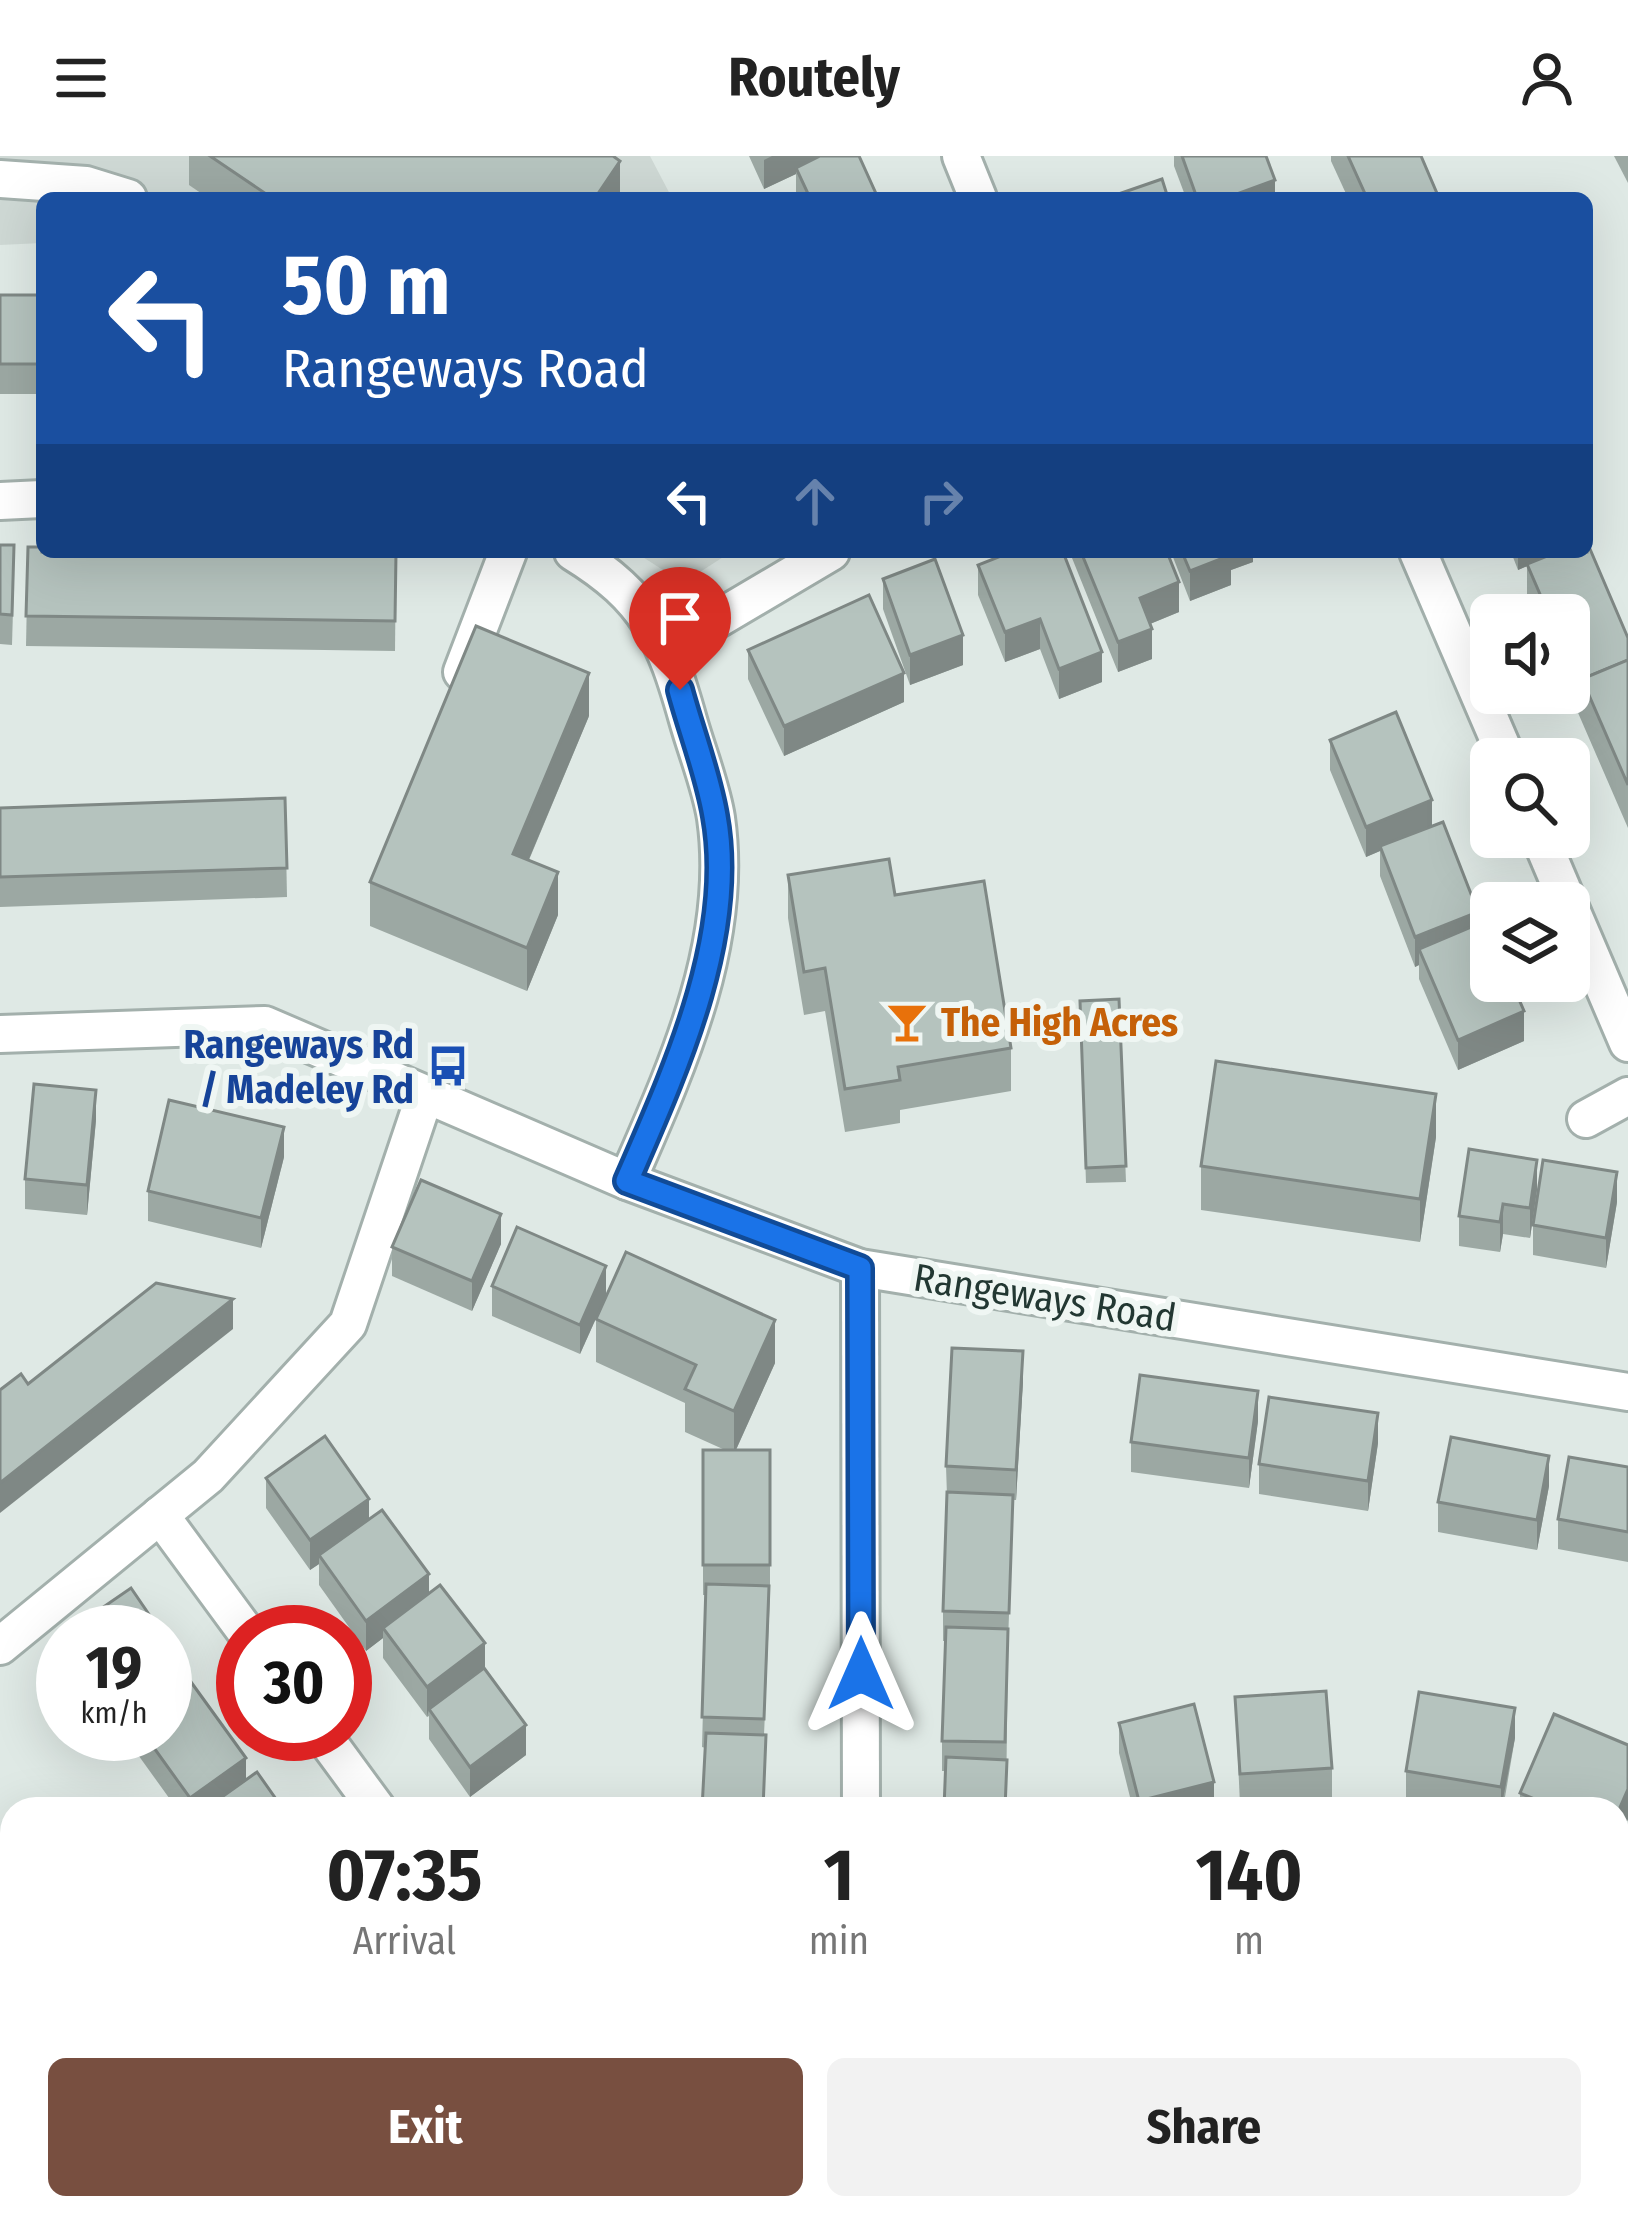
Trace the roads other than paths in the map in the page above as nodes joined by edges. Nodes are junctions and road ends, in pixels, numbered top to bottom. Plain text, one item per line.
1 (961, 156) edge
2 (0, 179) edge
3 (109, 192) edge
4 (976, 192) edge
5 (36, 499) edge
6 (0, 501) edge
7 (506, 558) edge
8 (583, 558) edge
9 (822, 558) edge
10 (1421, 558) edge
11 (668, 649) junction
12 (451, 701) edge
13 (1498, 738) edge
14 (1590, 953) edge
15 (0, 1034) edge
16 (1628, 1043) edge
17 (425, 1094) junction
18 (1628, 1096) edge
19 (1586, 1119) dead end
20 (627, 1181) junction
21 (860, 1268) junction
22 (1628, 1392) edge
23 (160, 1515) junction
24 (227, 1605) edge
25 (0, 1646) edge
26 (342, 1761) edge
27 (368, 1797) edge
28 (861, 1797) edge

1 - 4 street
2 - 3 street
5 - 6 street
7 - 12 street
8 - 11 street
9 - 11 street
10 - 13 street
11 - 20 street
14 - 16 street
15 - 17 street, Rangeways Road
17 - 20 street, Rangeways Road
17 - 23 street
18 - 19 street
20 - 21 street, Rangeways Road
21 - 22 street, Rangeways Road
21 - 28 street
23 - 24 street
23 - 25 street
26 - 27 street

